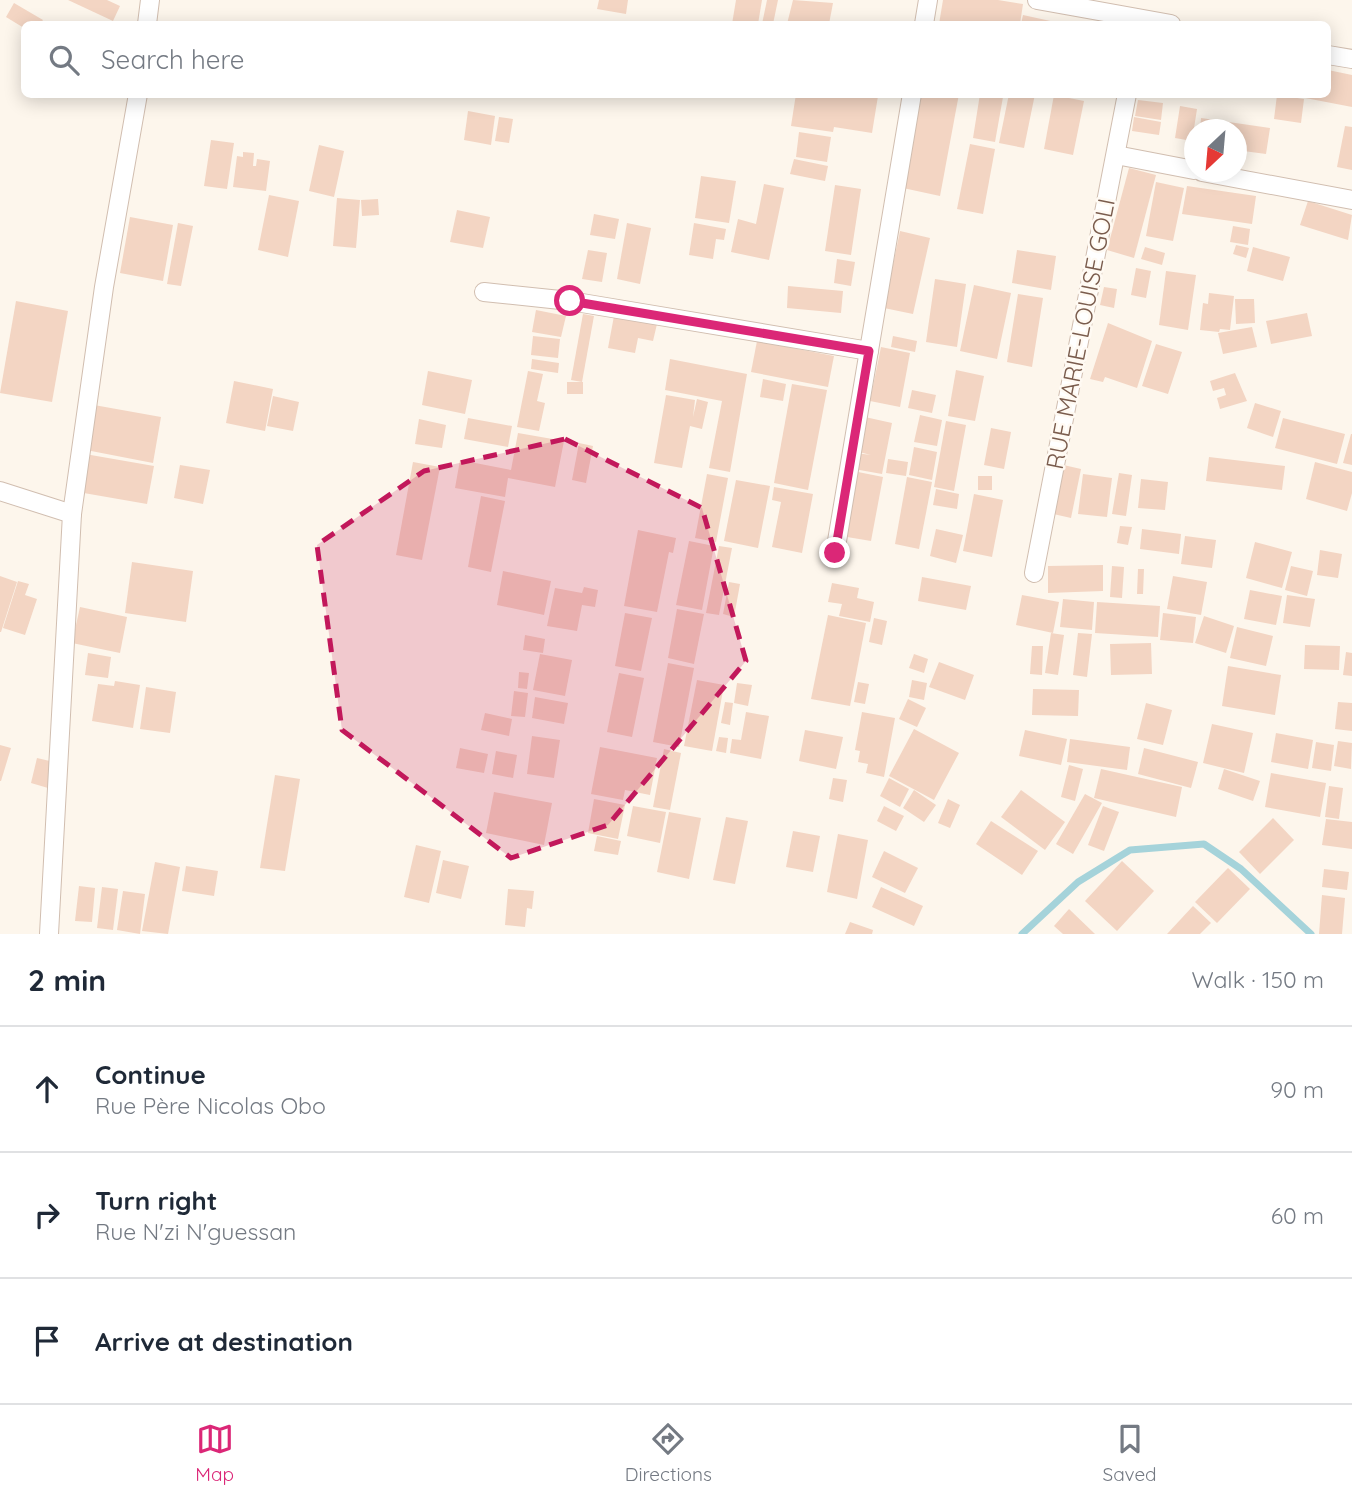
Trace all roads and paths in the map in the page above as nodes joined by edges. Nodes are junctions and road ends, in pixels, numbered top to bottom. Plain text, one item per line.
1 (150, 0) edge
2 (928, 0) edge
3 (1037, 0) edge
4 (1144, 0) edge
5 (147, 21) edge
6 (924, 21) edge
7 (1135, 21) edge
8 (1140, 21) edge
9 (1331, 56) edge
10 (1352, 60) edge
11 (137, 98) edge
12 (911, 98) edge
13 (1126, 98) edge
14 (1116, 155) junction
15 (1184, 168) edge
16 (1247, 180) edge
17 (1352, 200) edge
18 (484, 292) dead end
19 (869, 351) junction
20 (0, 491) edge
21 (72, 514) junction
22 (835, 553) dead end
23 (1034, 573) dead end
24 (50, 934) edge

1 - 5 street
2 - 6 street
3 - 7 street
4 - 8 street
9 - 10 street
11 - 21 street
12 - 19 street
13 - 14 street, RUE MARIE-LOUISE GOLI
14 - 15 street
14 - 23 street, RUE MARIE-LOUISE GOLI
16 - 17 street
18 - 19 street
19 - 22 street
20 - 21 street
21 - 24 street

